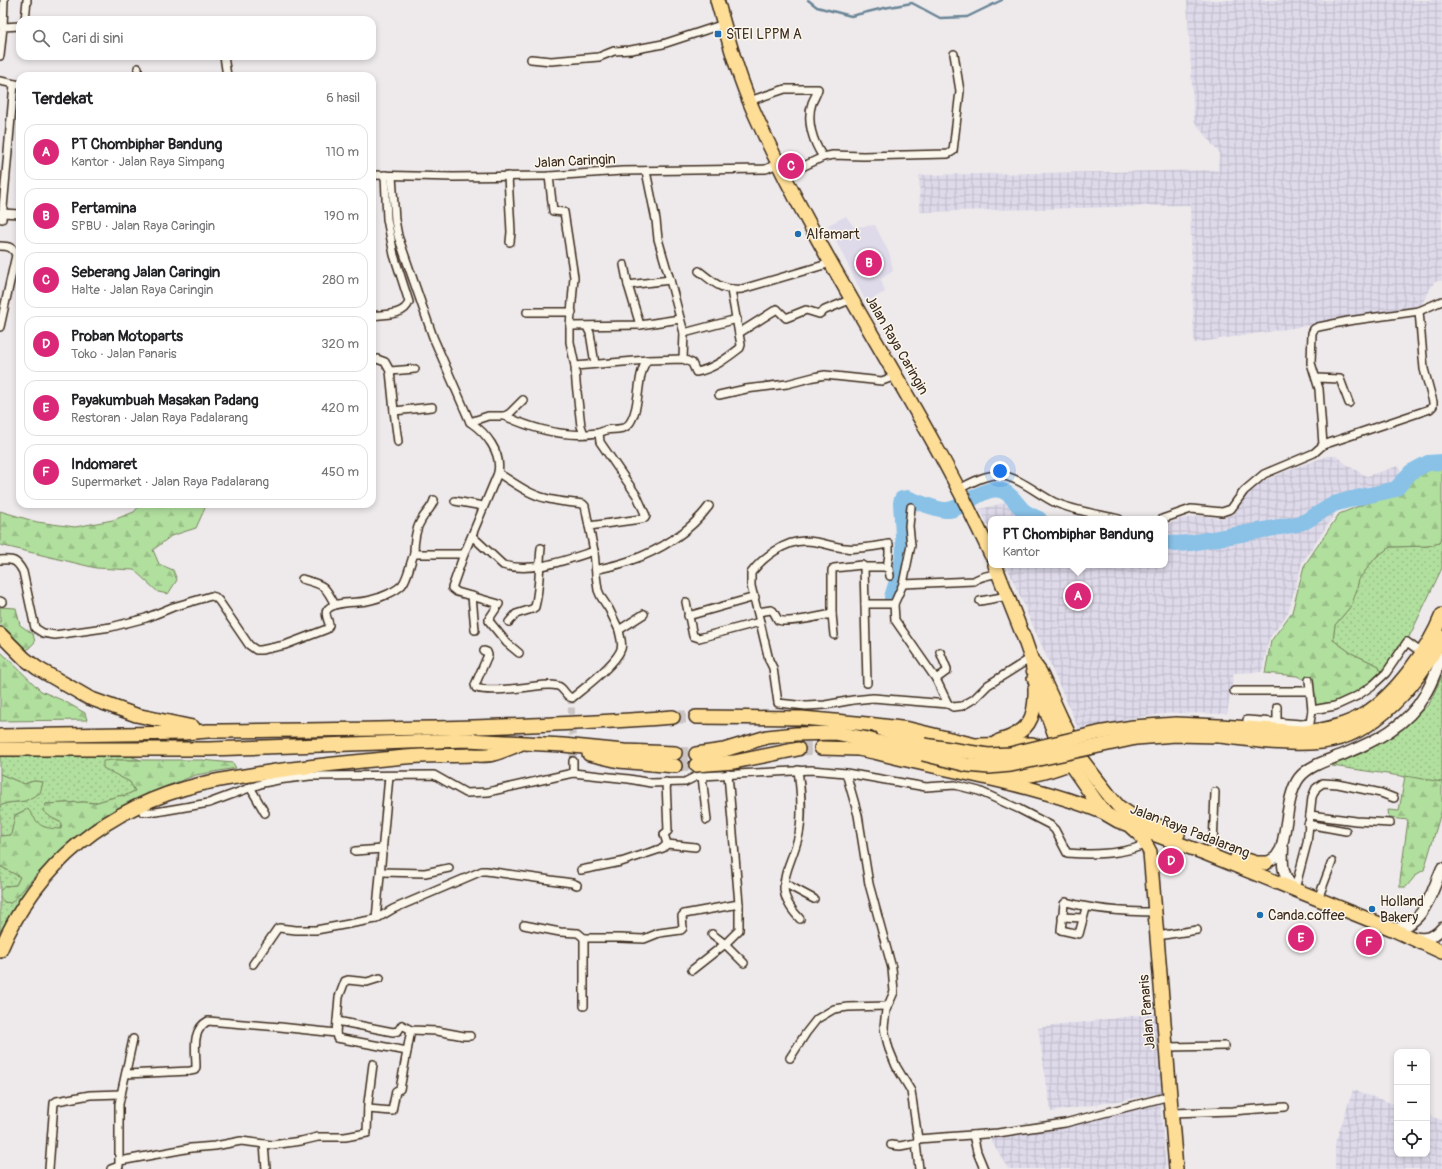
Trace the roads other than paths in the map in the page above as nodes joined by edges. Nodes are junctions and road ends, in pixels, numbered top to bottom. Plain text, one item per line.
1 (4, 0) edge
2 (27, 0) edge
3 (717, 0) edge
4 (25, 16) edge
5 (724, 24) junction
6 (16, 26) edge
7 (3, 27) junction
8 (954, 54) dead end
9 (0, 56) edge
10 (531, 59) dead end
11 (225, 60) edge
12 (138, 68) dead end
13 (138, 72) edge
14 (226, 72) edge
15 (0, 81) edge
16 (16, 85) edge
17 (16, 94) edge
18 (749, 101) junction
19 (823, 157) junction
20 (779, 163) junction
21 (646, 171) junction
22 (376, 175) edge
23 (389, 176) junction
24 (508, 176) junction
25 (549, 176) junction
26 (785, 176) junction
27 (16, 214) edge
28 (510, 242) dead end
29 (0, 246) edge
30 (831, 263) junction
31 (624, 265) dead end
32 (699, 271) dead end
33 (670, 280) junction
34 (628, 285) junction
35 (731, 290) junction
36 (418, 294) junction
37 (408, 296) junction
38 (852, 299) junction
39 (1442, 301) edge
40 (1419, 311) junction
41 (527, 312) dead end
42 (572, 312) junction
43 (376, 315) edge
44 (680, 319) junction
45 (737, 319) junction
46 (640, 325) junction
47 (570, 326) junction
48 (0, 327) edge
49 (587, 327) junction
50 (684, 333) junction
51 (739, 333) junction
52 (376, 359) edge
53 (683, 359) junction
54 (647, 360) junction
55 (595, 364) junction
56 (576, 366) junction
57 (415, 369) dead end
58 (390, 371) junction
59 (896, 374) junction
60 (1316, 378) junction
61 (719, 395) dead end
62 (523, 400) dead end
63 (1349, 403) dead end
64 (432, 407) dead end
65 (394, 411) junction
66 (505, 416) junction
67 (470, 422) junction
68 (599, 433) junction
69 (584, 434) junction
70 (398, 442) dead end
71 (1323, 445) junction
72 (498, 473) junction
73 (960, 491) junction
74 (434, 500) dead end
75 (456, 502) dead end
76 (483, 506) junction
77 (709, 506) dead end
78 (911, 507) dead end
79 (1105, 516) edge
80 (1168, 517) edge
81 (589, 526) junction
82 (472, 536) junction
83 (541, 548) dead end
84 (988, 549) edge
85 (594, 551) junction
86 (414, 554) junction
87 (464, 554) junction
88 (0, 560) edge
89 (539, 567) junction
90 (864, 567) junction
91 (887, 568) junction
92 (997, 569) edge
93 (596, 570) junction
94 (890, 576) dead end
95 (302, 579) dead end
96 (902, 584) junction
97 (472, 596) junction
98 (1008, 596) junction
99 (755, 597) junction
100 (980, 601) dead end
101 (686, 602) dead end
102 (865, 604) junction
103 (894, 604) junction
104 (335, 605) junction
105 (758, 612) junction
106 (644, 614) dead end
107 (832, 614) junction
108 (1442, 615) edge
109 (688, 616) junction
110 (509, 622) dead end
111 (760, 622) junction
112 (475, 630) dead end
113 (619, 630) junction
114 (0, 634) edge
115 (834, 634) dead end
116 (1442, 637) edge
117 (940, 652) dead end
118 (519, 653) dead end
119 (1422, 653) junction
120 (486, 654) dead end
121 (1032, 660) junction
122 (1441, 660) edge
123 (1037, 675) junction
124 (936, 679) junction
125 (1308, 680) dead end
126 (867, 683) dead end
127 (1234, 691) dead end
128 (1309, 691) junction
129 (948, 704) junction
130 (1277, 707) dead end
131 (1312, 710) junction
132 (673, 717) tunnel mouth
133 (696, 717) tunnel mouth
134 (1056, 720) junction
135 (1247, 720) dead end
136 (1277, 722) junction
137 (867, 724) junction
138 (208, 731) junction
139 (1219, 731) junction
140 (0, 736) edge
141 (1010, 738) junction
142 (526, 743) junction
143 (982, 746) junction
144 (821, 748) tunnel mouth
145 (0, 749) edge
146 (798, 749) tunnel mouth
147 (924, 750) junction
148 (675, 760) tunnel mouth
149 (573, 761) tunnel mouth
150 (1075, 761) junction
151 (698, 765) junction
152 (798, 770) junction
153 (573, 773) junction
154 (846, 773) junction
155 (728, 774) junction
156 (1034, 774) junction
157 (389, 776) junction
158 (976, 776) junction
159 (666, 782) junction
160 (250, 787) junction
161 (1215, 792) dead end
162 (1394, 798) dead end
163 (143, 812) dead end
164 (265, 813) dead end
165 (1106, 814) junction
166 (1310, 815) junction
167 (1287, 818) junction
168 (707, 820) dead end
169 (1390, 823) dead end
170 (1308, 824) junction
171 (1131, 826) junction
172 (1346, 831) dead end
173 (1172, 840) junction
174 (666, 844) junction
175 (695, 847) dead end
176 (1148, 848) junction
177 (1213, 848) junction
178 (383, 849) junction
179 (355, 851) dead end
180 (1332, 862) dead end
181 (1266, 863) joint
182 (449, 868) dead end
183 (1442, 868) edge
184 (581, 870) dead end
185 (380, 872) junction
186 (784, 883) junction
187 (577, 885) dead end
188 (1295, 889) junction
189 (1318, 898) junction
190 (814, 899) dead end
191 (739, 904) junction
192 (1086, 908) junction
193 (1156, 912) junction
194 (1062, 917) junction
195 (1083, 918) junction
196 (376, 919) junction
197 (800, 919) dead end
198 (524, 925) dead end
199 (1442, 928) edge
200 (1392, 929) junction
201 (1197, 930) dead end
202 (712, 934) dead end
203 (1157, 936) junction
204 (1407, 936) junction
205 (584, 938) junction
206 (725, 944) junction
207 (0, 951) edge
208 (1442, 952) edge
209 (744, 963) dead end
210 (253, 964) dead end
211 (692, 970) dead end
212 (380, 978) dead end
213 (584, 1006) dead end
214 (887, 1006) junction
215 (337, 1021) junction
216 (412, 1030) junction
217 (336, 1033) junction
218 (470, 1036) dead end
219 (134, 1039) dead end
220 (1225, 1046) dead end
221 (1166, 1047) junction
222 (407, 1051) junction
223 (790, 1058) dead end
224 (373, 1064) dead end
225 (126, 1074) junction
226 (121, 1094) junction
227 (1170, 1096) junction
228 (1285, 1107) dead end
229 (368, 1109) junction
230 (1172, 1113) junction
231 (973, 1135) junction
232 (917, 1141) junction
233 (264, 1144) junction
234 (891, 1145) dead end
235 (120, 1161) junction
236 (49, 1169) edge
237 (111, 1169) edge
238 (266, 1169) edge
239 (919, 1169) edge
240 (984, 1169) edge
241 (1176, 1169) edge

1 - 7 street
2 - 4 street
3 - 5 highway, Jalan Raya Caringin
5 - 10 street
5 - 18 highway, Jalan Raya Caringin
6 - 7 street
7 - 9 street
8 - 19 street
11 - 14 street
12 - 13 street
15 - 16 street
17 - 27 street
18 - 19 street
18 - 20 highway, Jalan Raya Caringin
19 - 26 street
20 - 21 street, Jalan Caringin
20 - 26 highway, Jalan Raya Caringin
21 - 25 street, Jalan Caringin
21 - 33 street
22 - 23 street, Jalan Caringin
23 - 24 street, Jalan Caringin
23 - 36 street
23 - 37 street
24 - 25 street, Jalan Caringin
24 - 28 street
25 - 42 street
26 - 30 highway, Jalan Raya Caringin
29 - 48 street
30 - 35 street
30 - 38 highway, Jalan Raya Caringin
31 - 34 street
32 - 35 street
33 - 34 street
33 - 44 street
34 - 46 street
35 - 45 street
36 - 37 street
36 - 67 street
37 - 43 street
38 - 51 street
38 - 59 highway, Jalan Raya Caringin
39 - 40 street
40 - 60 street
40 - 71 street
41 - 42 street
42 - 47 street
44 - 46 street
44 - 50 street
45 - 50 street
45 - 51 street
46 - 49 street
47 - 49 street
47 - 56 street
49 - 55 street
50 - 53 street
51 - 53 street
52 - 58 street
53 - 54 street
54 - 55 street
54 - 68 street
55 - 56 street
56 - 69 street
57 - 58 street
58 - 65 street
59 - 61 street
59 - 73 highway, Jalan Raya Caringin
60 - 63 street
60 - 71 street
62 - 66 street
64 - 65 street
65 - 70 street
66 - 67 street
66 - 69 street
67 - 72 street
68 - 69 street
68 - 81 street
71 - 80 street
72 - 76 street
72 - 81 street
73 - 79 street
73 - 84 highway, Jalan Raya Caringin
74 - 86 street
75 - 76 street
76 - 82 street
77 - 93 street
78 - 96 street
81 - 85 street
82 - 87 street
82 - 89 street
83 - 89 street
85 - 89 street
85 - 93 street
86 - 87 street
86 - 104 street
87 - 97 street
88 - 104 street
89 - 110 street
90 - 91 street
90 - 102 street
90 - 107 street
91 - 94 street
91 - 99 street
92 - 96 street
92 - 98 highway, Jalan Raya Padalarang
93 - 113 street
95 - 104 street
96 - 103 street
97 - 112 street
97 - 118 street
98 - 100 street
98 - 121 highway, Jalan Raya Padalarang
99 - 105 street
99 - 109 street
101 - 109 street
102 - 103 street
102 - 126 street
103 - 124 street
105 - 107 street
105 - 111 street
106 - 113 street
107 - 115 street
108 - 119 highway
109 - 111 street
111 - 129 street
113 - 120 street
114 - 138 highway
116 - 139 highway
117 - 124 street
119 - 131 street
119 - 139 highway
121 - 123 highway, Jalan Raya Padalarang
121 - 129 street
122 - 167 main road
123 - 134 highway, Jalan Raya Padalarang
123 - 141 highway
124 - 129 street
125 - 128 street
127 - 128 street
128 - 131 street
130 - 136 street
131 - 136 street
132 - 138 highway
133 - 137 highway
134 - 141 highway
134 - 150 highway, Jalan Raya Padalarang
135 - 136 street
137 - 143 highway
137 - 147 highway
138 - 140 highway
139 - 147 highway, bridge
141 - 143 highway
142 - 145 highway
142 - 148 highway
142 - 207 highway
143 - 156 highway
144 - 158 highway
146 - 151 highway
147 - 151 highway
149 - 153 street
150 - 156 highway
150 - 165 highway, Jalan Raya Padalarang
150 - 177 highway, Jalan Raya Padalarang
151 - 155 street
151 - 159 street
151 - 168 street
152 - 154 street
152 - 155 street
152 - 186 street
153 - 157 street
153 - 159 street
154 - 176 street
154 - 214 street
155 - 191 street
156 - 158 highway
157 - 160 street
157 - 178 street
158 - 165 highway
159 - 174 street
160 - 163 street
160 - 164 street
161 - 177 street
162 - 166 street
165 - 171 highway, Jalan Raya Padalarang
166 - 169 street
166 - 170 street
167 - 181 main road
167 - 188 main road
170 - 172 street
170 - 188 street
171 - 173 highway, Jalan Raya Padalarang
171 - 176 highway
173 - 176 highway
173 - 188 highway, Jalan Raya Padalarang
174 - 175 street
174 - 184 street
176 - 193 highway, Jalan Panaris
177 - 181 highway, Jalan Raya Padalarang
178 - 179 street
178 - 185 street
180 - 189 street
182 - 185 street
183 - 200 main road
185 - 196 street
186 - 190 street
186 - 197 street
187 - 196 street
188 - 189 highway, Jalan Raya Padalarang
189 - 200 highway, Jalan Raya Padalarang
191 - 205 street
191 - 206 street
192 - 193 street
192 - 194 street
192 - 195 street
193 - 203 highway, Jalan Panaris
194 - 195 street
194 - 195 street
196 - 210 street
198 - 205 street
199 - 204 main road, Jalan Raya Padalarang
200 - 204 highway, Jalan Raya Padalarang
201 - 203 street
202 - 206 street
203 - 221 highway, Jalan Panaris
204 - 208 highway, Jalan Raya Padalarang
205 - 213 street
206 - 209 street
206 - 211 street
212 - 215 street
214 - 223 street
214 - 232 street
215 - 216 street
215 - 217 street
216 - 218 street
216 - 222 street
217 - 222 street
217 - 225 street
219 - 225 street
220 - 221 street
221 - 227 highway, Jalan Panaris
222 - 229 street
224 - 229 street
225 - 226 street
226 - 235 street
226 - 236 street
227 - 230 highway, Jalan Panaris
227 - 231 street
228 - 230 street
229 - 233 street
230 - 241 highway, Jalan Panaris
231 - 232 street
231 - 240 street
232 - 234 street
232 - 239 street
233 - 235 street
233 - 238 street
235 - 237 street

